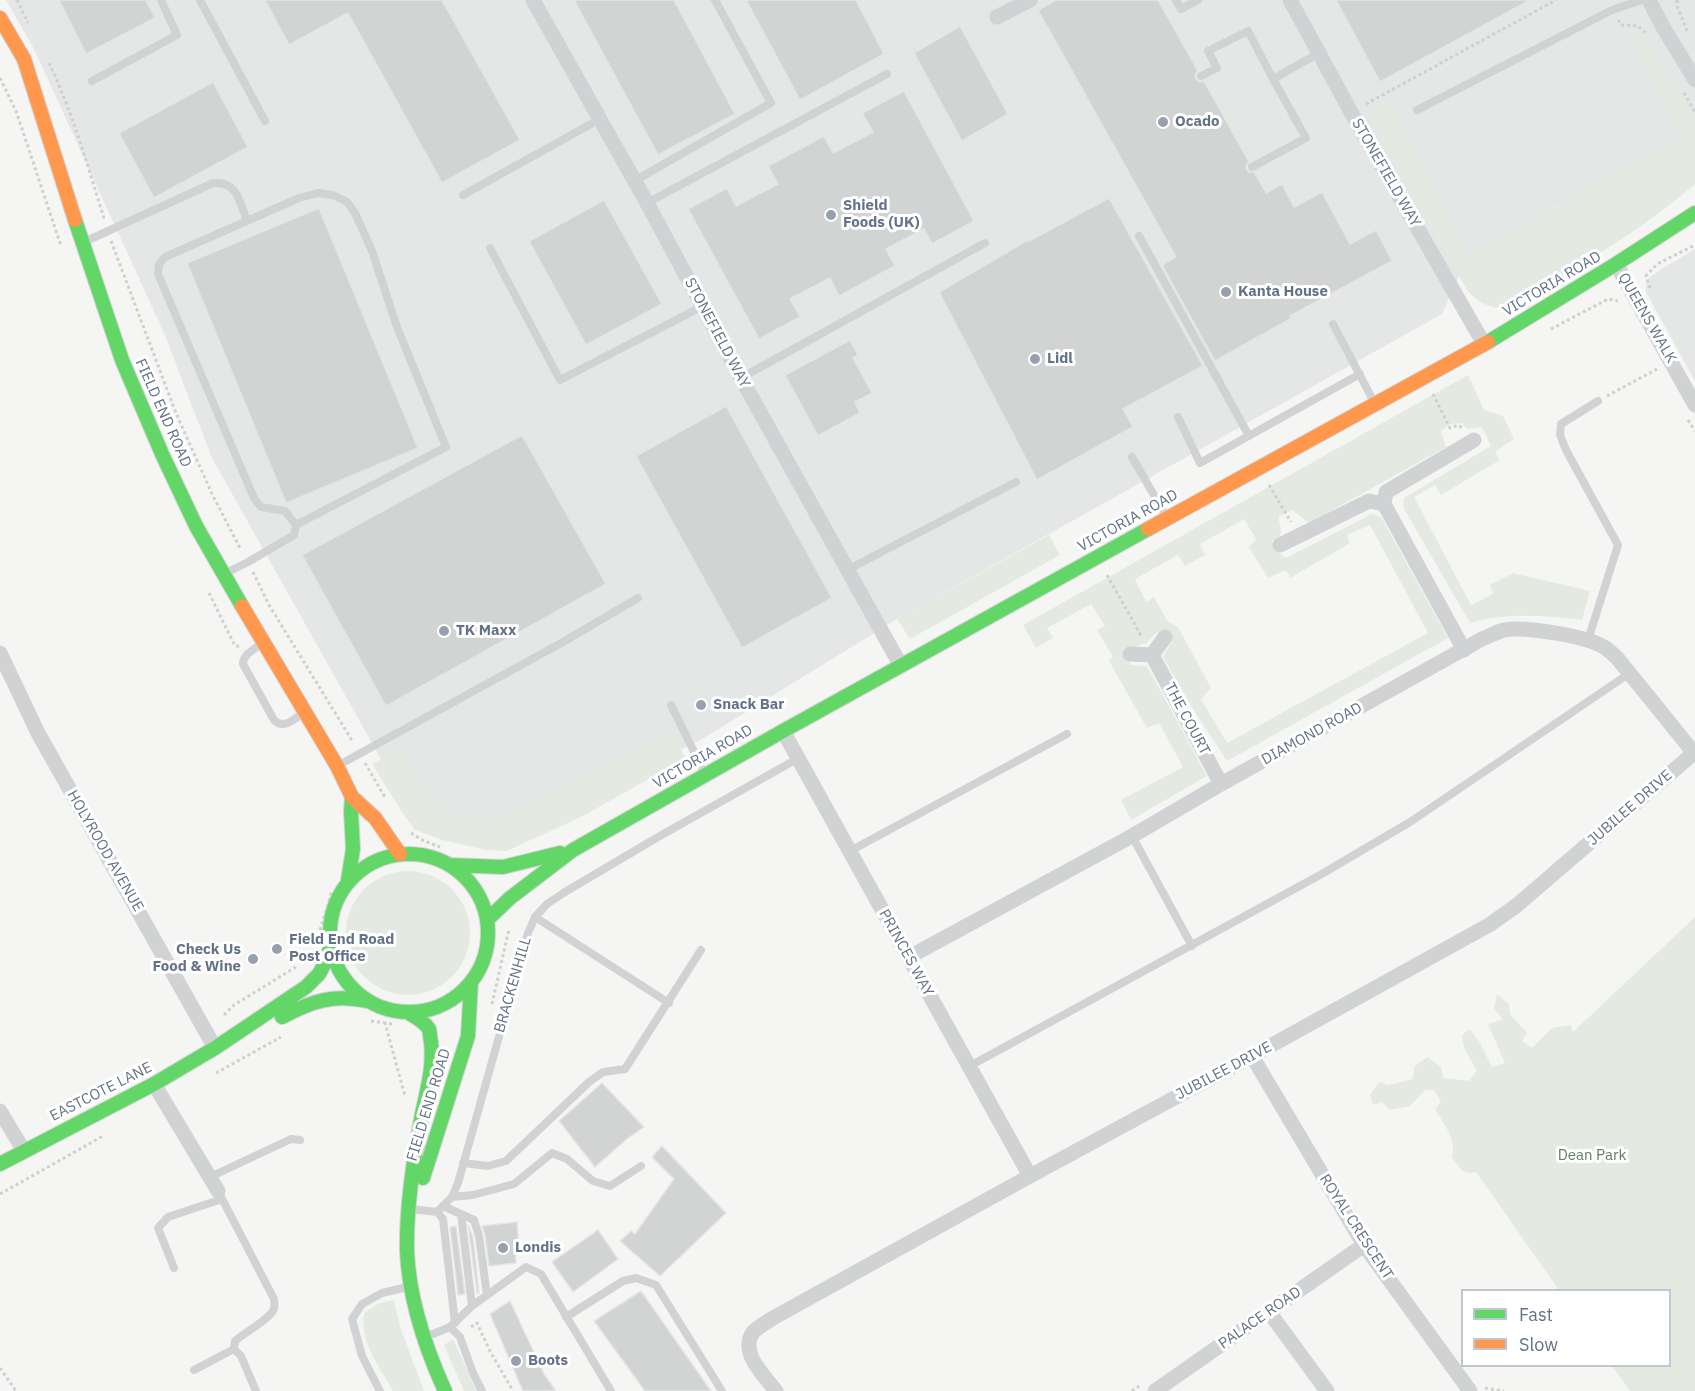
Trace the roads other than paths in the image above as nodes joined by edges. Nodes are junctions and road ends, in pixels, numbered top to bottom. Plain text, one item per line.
1 (160, 0) edge
2 (200, 0) edge
3 (533, 0) edge
4 (715, 0) edge
5 (1030, 0) edge
6 (1176, 0) edge
7 (1198, 0) edge
8 (1290, 0) edge
9 (1642, 0) edge
10 (1649, 0) edge
11 (997, 17) dead end
12 (0, 18) edge
13 (1319, 52) junction
14 (887, 74) dead end
15 (1201, 76) dead end
16 (1694, 78) edge
17 (1273, 79) junction
18 (92, 81) dead end
19 (1417, 110) dead end
20 (600, 119) junction
21 (265, 121) dead end
22 (1252, 167) dead end
23 (634, 181) junction
24 (463, 195) dead end
25 (647, 203) junction
26 (1695, 213) edge
27 (247, 221) junction
28 (1139, 236) dead end
29 (82, 243) junction
30 (985, 243) dead end
31 (490, 248) dead end
32 (1617, 264) junction
33 (703, 306) junction
34 (1333, 324) dead end
35 (1484, 344) junction
36 (1360, 374) junction
37 (741, 378) junction
38 (1598, 401) road end
39 (1375, 404) junction
40 (1690, 409) edge
41 (1178, 417) dead end
42 (1249, 436) junction
43 (1471, 436) road end
44 (1132, 458) dead end
45 (1016, 482) dead end
46 (1384, 504) junction
47 (1167, 518) junction
48 (296, 525) junction
49 (1280, 545) dead end
50 (847, 570) junction
51 (223, 574) junction
52 (638, 598) dead end
53 (1165, 637) dead end
54 (1588, 640) junction
55 (258, 646) junction
56 (1464, 650) junction
57 (0, 652) edge
58 (1130, 654) dead end
59 (1152, 655) junction
60 (901, 666) junction
61 (1630, 673) junction
62 (671, 705) dead end
63 (305, 711) junction
64 (783, 731) junction
65 (1067, 734) dead end
66 (1694, 752) edge
67 (797, 759) junction
68 (337, 766) junction
69 (706, 775) junction
70 (1221, 784) junction
71 (352, 797) junction
72 (1132, 836) junction
73 (573, 850) junction
74 (850, 851) junction
75 (400, 854) junction
76 (449, 865) junction
77 (348, 880) junction
78 (535, 917) junction
79 (487, 920) junction
80 (1192, 946) junction
81 (330, 948) junction
82 (701, 950) dead end
83 (909, 957) junction
84 (471, 982) junction
85 (368, 1001) junction
86 (669, 1003) junction
87 (408, 1012) junction
88 (215, 1048) junction
89 (1252, 1056) junction
90 (968, 1067) junction
91 (154, 1084) junction
92 (0, 1111) edge
93 (300, 1140) dead end
94 (24, 1150) junction
95 (463, 1163) junction
96 (0, 1164) edge
97 (642, 1166) dead end
98 (1030, 1176) junction
99 (210, 1177) junction
100 (220, 1195) junction
101 (452, 1197) junction
102 (411, 1209) junction
103 (440, 1209) junction
104 (461, 1214) junction
105 (1364, 1245) junction
106 (174, 1268) dead end
107 (410, 1287) junction
108 (487, 1295) junction
109 (472, 1306) junction
110 (1269, 1312) junction
111 (566, 1317) junction
112 (453, 1325) junction
113 (422, 1334) junction
114 (234, 1349) junction
115 (194, 1370) dead end
116 (256, 1391) edge
117 (380, 1391) edge
118 (445, 1391) edge
119 (483, 1391) edge
120 (611, 1391) edge
121 (722, 1391) edge
122 (776, 1391) edge
123 (1155, 1391) edge
124 (1327, 1391) edge
125 (1470, 1391) edge

1 - 18 lane
2 - 21 lane
3 - 20 street, STONEFIELD WAY
4 - 23 lane
5 - 11 street
6 - 7 lane
8 - 13 street, STONEFIELD WAY
9 - 19 lane
10 - 16 street
12 - 29 street, FIELD END ROAD
13 - 17 lane
13 - 35 street, STONEFIELD WAY
14 - 25 lane
15 - 17 lane
17 - 22 lane
20 - 23 street, STONEFIELD WAY
20 - 24 lane
23 - 25 street, STONEFIELD WAY
25 - 33 street, STONEFIELD WAY
26 - 32 street, VICTORIA ROAD
27 - 29 lane
27 - 48 lane
27 - 48 lane
28 - 42 lane
29 - 51 street, FIELD END ROAD
30 - 37 lane
31 - 33 lane
32 - 35 street, VICTORIA ROAD
32 - 40 street, QUEENS WALK
33 - 37 street, STONEFIELD WAY
34 - 36 lane
35 - 39 street, VICTORIA ROAD
36 - 39 lane
36 - 42 lane
37 - 50 street, STONEFIELD WAY
38 - 54 lane
39 - 47 street, VICTORIA ROAD
41 - 42 lane
43 - 46 street
44 - 47 lane
45 - 50 lane
46 - 49 street
46 - 56 street
47 - 60 street, VICTORIA ROAD
48 - 51 lane
50 - 60 street, STONEFIELD WAY
51 - 55 street, FIELD END ROAD
52 - 68 lane
53 - 59 street
54 - 56 street, DIAMOND ROAD
54 - 61 street, DIAMOND ROAD
55 - 63 street, FIELD END ROAD
55 - 63 lane
56 - 70 street, DIAMOND ROAD
57 - 88 street, HOLYROOD AVENUE
58 - 59 street
59 - 70 street, THE COURT
60 - 64 street, VICTORIA ROAD
61 - 66 street, DIAMOND ROAD
61 - 80 lane
62 - 69 lane
63 - 68 street, FIELD END ROAD
64 - 67 street, PRINCES WAY
64 - 69 street, VICTORIA ROAD
65 - 74 lane
66 - 89 street, JUBILEE DRIVE
67 - 74 street, PRINCES WAY
67 - 78 lane, BRACKENHILL
68 - 71 street, FIELD END ROAD
69 - 73 street, VICTORIA ROAD
70 - 72 street, DIAMOND ROAD
71 - 75 street, FIELD END ROAD
71 - 77 street, FIELD END ROAD
72 - 80 lane
72 - 83 street, DIAMOND ROAD
73 - 76 street, VICTORIA ROAD
73 - 79 street, VICTORIA ROAD
74 - 83 street, PRINCES WAY
75 - 76 street
75 - 77 street
76 - 79 street
77 - 81 street
78 - 86 lane
78 - 95 lane, BRACKENHILL
79 - 84 street
80 - 90 lane
81 - 85 street
81 - 88 street, EASTCOTE LANE
82 - 86 lane
83 - 90 street, PRINCES WAY
84 - 87 street
84 - 102 street, FIELD END ROAD
85 - 87 street
85 - 88 street, EASTCOTE LANE
86 - 95 lane
87 - 102 street, FIELD END ROAD
88 - 91 street, EASTCOTE LANE
89 - 98 street, JUBILEE DRIVE
89 - 105 street, ROYAL CRESCENT
90 - 98 street, PRINCES WAY
91 - 94 street, EASTCOTE LANE
91 - 99 street
92 - 94 street
93 - 99 lane
94 - 96 street, EASTCOTE LANE
95 - 101 lane, BRACKENHILL
97 - 101 lane
98 - 122 street, JUBILEE DRIVE
99 - 100 street
100 - 106 lane
100 - 114 lane
101 - 103 lane, BRACKENHILL
102 - 103 lane
102 - 107 street, FIELD END ROAD
103 - 104 lane
103 - 112 lane
104 - 108 lane
104 - 109 lane
105 - 110 street, PALACE ROAD
105 - 125 street, ROYAL CRESCENT
107 - 113 street, FIELD END ROAD
107 - 117 lane
108 - 109 lane
108 - 111 lane
109 - 112 lane
110 - 123 street, PALACE ROAD
110 - 124 street
111 - 120 lane
111 - 121 lane
112 - 113 lane
112 - 119 lane
113 - 118 street, FIELD END ROAD
114 - 115 lane
114 - 116 lane

